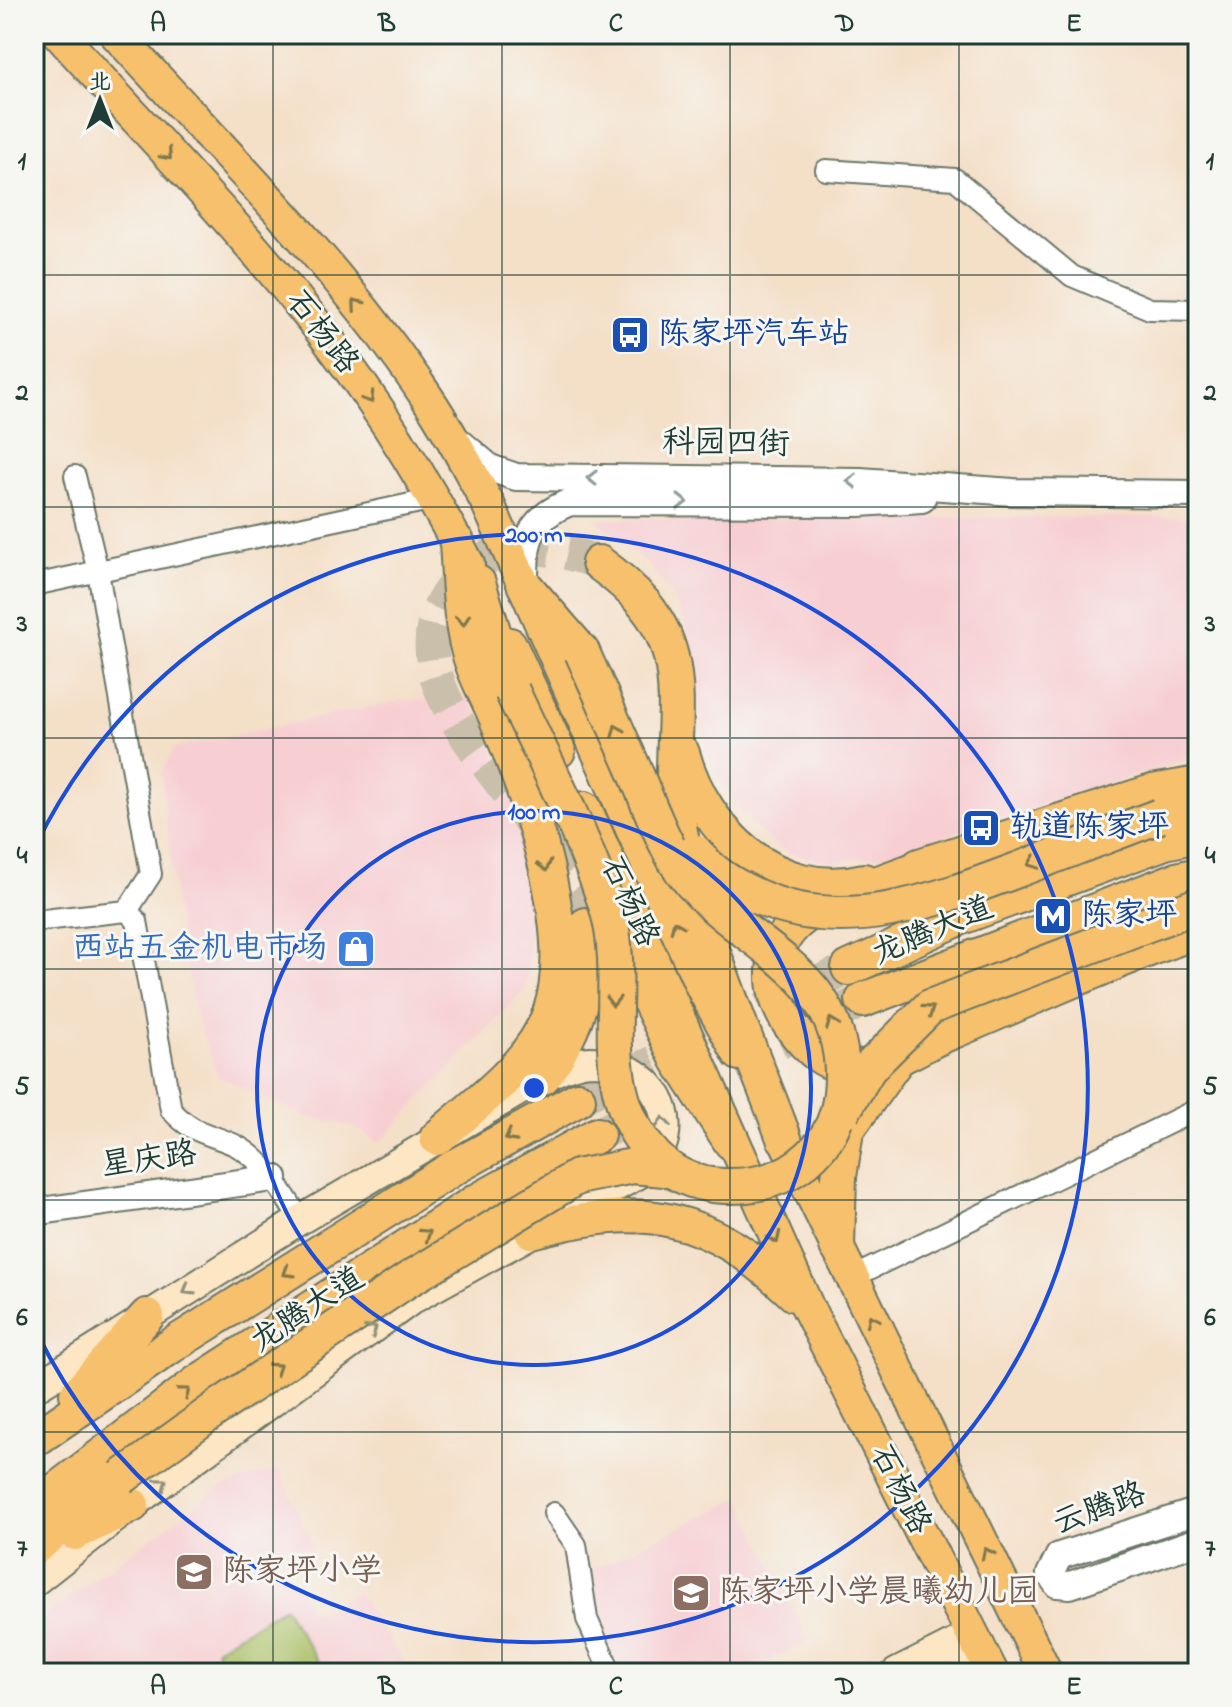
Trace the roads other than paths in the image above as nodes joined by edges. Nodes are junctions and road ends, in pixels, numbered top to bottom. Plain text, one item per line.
1 (59, 34) edge
2 (116, 34) edge
3 (826, 170) dead end
4 (1198, 310) edge
5 (451, 435) junction
6 (75, 476) dead end
7 (1013, 492) junction
8 (1198, 494) edge
9 (434, 499) junction
10 (457, 542) junction
11 (599, 563) tunnel mouth
12 (98, 572) junction
13 (478, 583) junction
14 (34, 585) edge
15 (525, 586) junction
16 (676, 729) junction
17 (634, 768) junction
18 (1198, 784) edge
19 (1198, 809) edge
20 (1198, 835) edge
21 (941, 860) junction
22 (1198, 875) edge
23 (1198, 905) edge
24 (127, 911) junction
25 (34, 921) edge
26 (1198, 931) edge
27 (849, 968) tunnel mouth
28 (863, 1000) tunnel mouth
29 (896, 1061) junction
30 (543, 1077) junction
31 (578, 1099) tunnel mouth
32 (1198, 1109) edge
33 (597, 1135) tunnel mouth
34 (829, 1135) junction
35 (437, 1138) junction
36 (784, 1138) junction
37 (731, 1142) junction
38 (664, 1169) junction
39 (274, 1178) junction
40 (34, 1212) edge
41 (300, 1220) junction
42 (531, 1232) junction
43 (837, 1246) junction
44 (851, 1278) junction
45 (807, 1306) junction
46 (147, 1316) junction
47 (34, 1388) edge
48 (36, 1438) edge
49 (126, 1492) junction
50 (34, 1507) edge
51 (1198, 1511) edge
52 (554, 1513) dead end
53 (1198, 1541) edge
54 (34, 1549) edge
55 (34, 1582) edge
56 (983, 1655) edge
57 (611, 1673) edge
58 (896, 1673) edge
59 (955, 1673) edge
60 (1046, 1673) edge

1 -> 9 main road, 石杨路
5 -> 2 main road, 石杨路
3 - 4 street
7 -> 5 street, 科园四街
5 - 15 main road, 石杨路
6 - 12 street
7 - 8 street, 科园四街
15 -> 7 street, 科园四街
9 - 10 main road, 石杨路
9 - 12 street
10 - 13 main road, 石杨路
10 -> 35 highway
11 - 16 highway
12 - 14 street
12 - 24 street
13 - 37 main road, 石杨路
13 -> 38 highway, bridge
17 -> 15 highway, bridge
36 -> 15 main road, 石杨路
16 - 21 highway
16 - 36 highway
19 -> 17 highway, bridge
34 -> 17 highway, bridge
18 - 21 highway
20 - 27 highway, 龙腾大道
21 - 29 highway
22 - 28 highway, 龙腾大道
34 -> 23 highway, bridge
24 - 25 street
24 - 39 street
26 - 29 highway
29 - 43 highway
30 - 35 main road
30 - 37 highway
42 -> 30 main road
31 -> 48 highway, 龙腾大道
32 - 44 street
50 -> 33 highway, 龙腾大道
34 - 38 highway, bridge
35 - 41 main road
36 - 43 main road, 石杨路
37 -> 45 main road, 石杨路
49 -> 38 highway, bridge
39 - 40 street, 星庆路
39 - 41 street
41 -> 46 main road
42 - 45 main road
49 -> 42 main road
43 - 44 main road, 石杨路
60 -> 44 main road, 石杨路
45 - 56 main road, 石杨路
46 - 47 main road
46 - 48 highway
49 - 54 highway
49 - 55 main road
51 - 53 street, 云腾路
52 - 57 street
56 - 58 main road
56 - 59 main road

